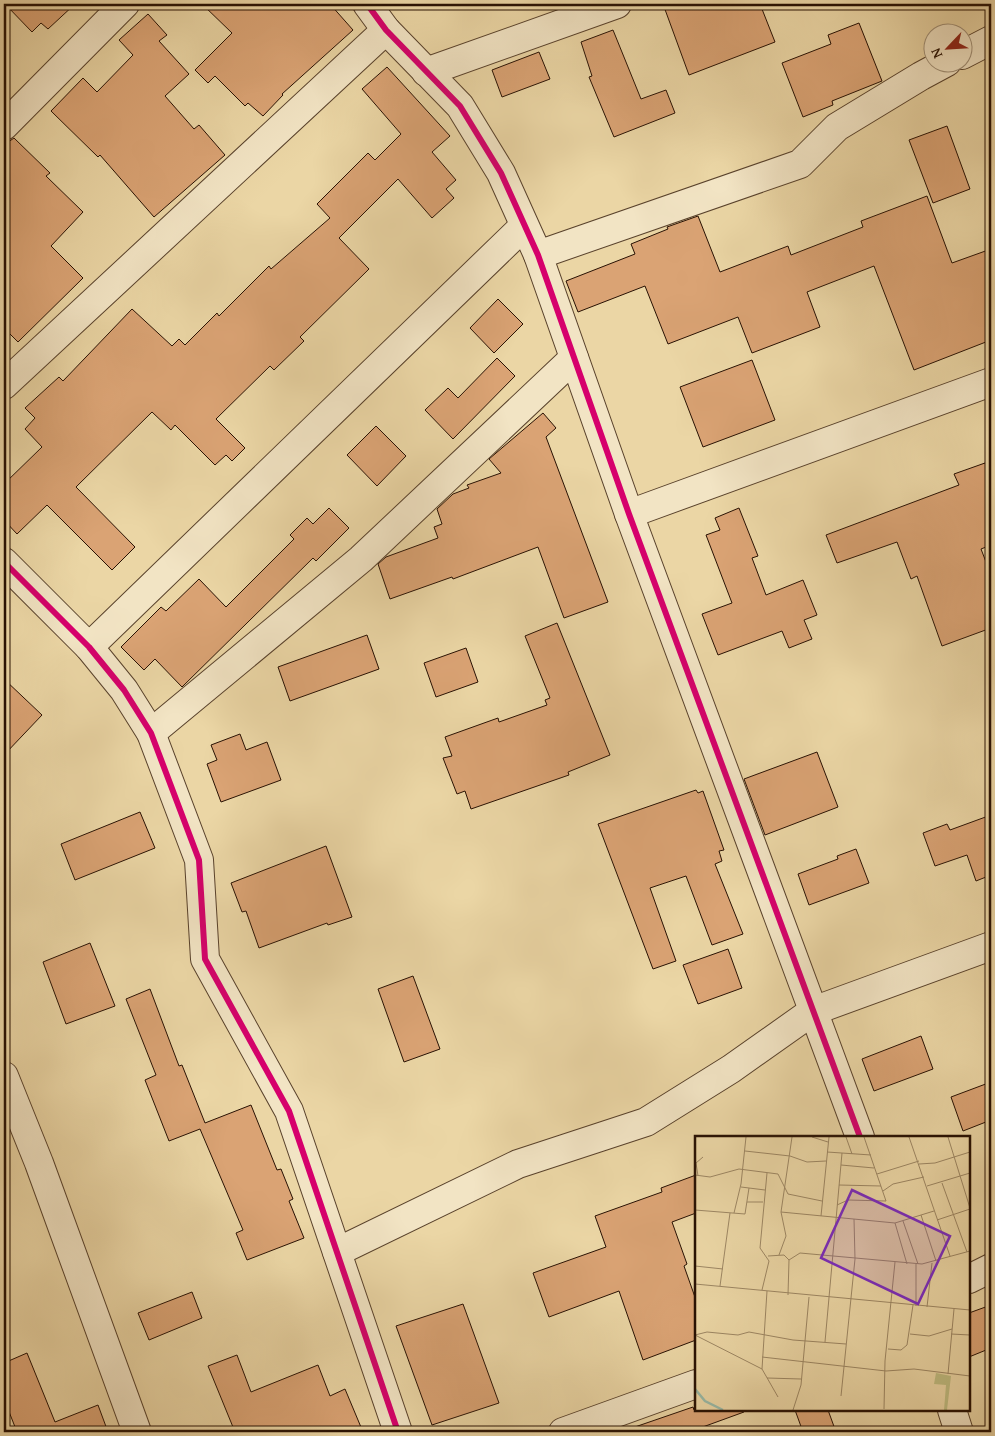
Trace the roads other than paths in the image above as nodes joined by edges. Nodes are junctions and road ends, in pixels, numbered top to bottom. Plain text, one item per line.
1 (125, 4) edge
2 (367, 4) edge
3 (617, 4) edge
4 (386, 30) junction
5 (991, 40) edge
6 (972, 50) edge
7 (426, 72) junction
8 (928, 72) edge
9 (4, 126) edge
10 (524, 226) junction
11 (538, 255) junction
12 (574, 358) junction
13 (991, 382) edge
14 (4, 385) edge
15 (629, 514) junction
16 (4, 562) edge
17 (89, 647) junction
18 (151, 733) junction
19 (991, 946) edge
20 (813, 1011) junction
21 (4, 1076) edge
22 (860, 1136) edge
23 (337, 1252) junction
24 (991, 1268) edge
25 (970, 1278) edge
26 (695, 1384) edge
27 (952, 1411) edge
28 (136, 1432) edge
29 (398, 1432) edge
30 (563, 1432) edge
31 (959, 1432) edge

1 - 9 street
2 - 4 street
3 - 7 street
4 - 7 street
4 - 14 street
5 - 6 street
7 - 10 street
8 - 11 street
10 - 11 street
10 - 17 street
11 - 12 street
12 - 15 street
12 - 18 street
13 - 15 street
15 - 20 street
16 - 17 street
17 - 18 street
18 - 23 street
19 - 20 street
20 - 22 street
20 - 23 street
21 - 28 street
23 - 29 street
24 - 25 street
26 - 30 street
27 - 31 street

